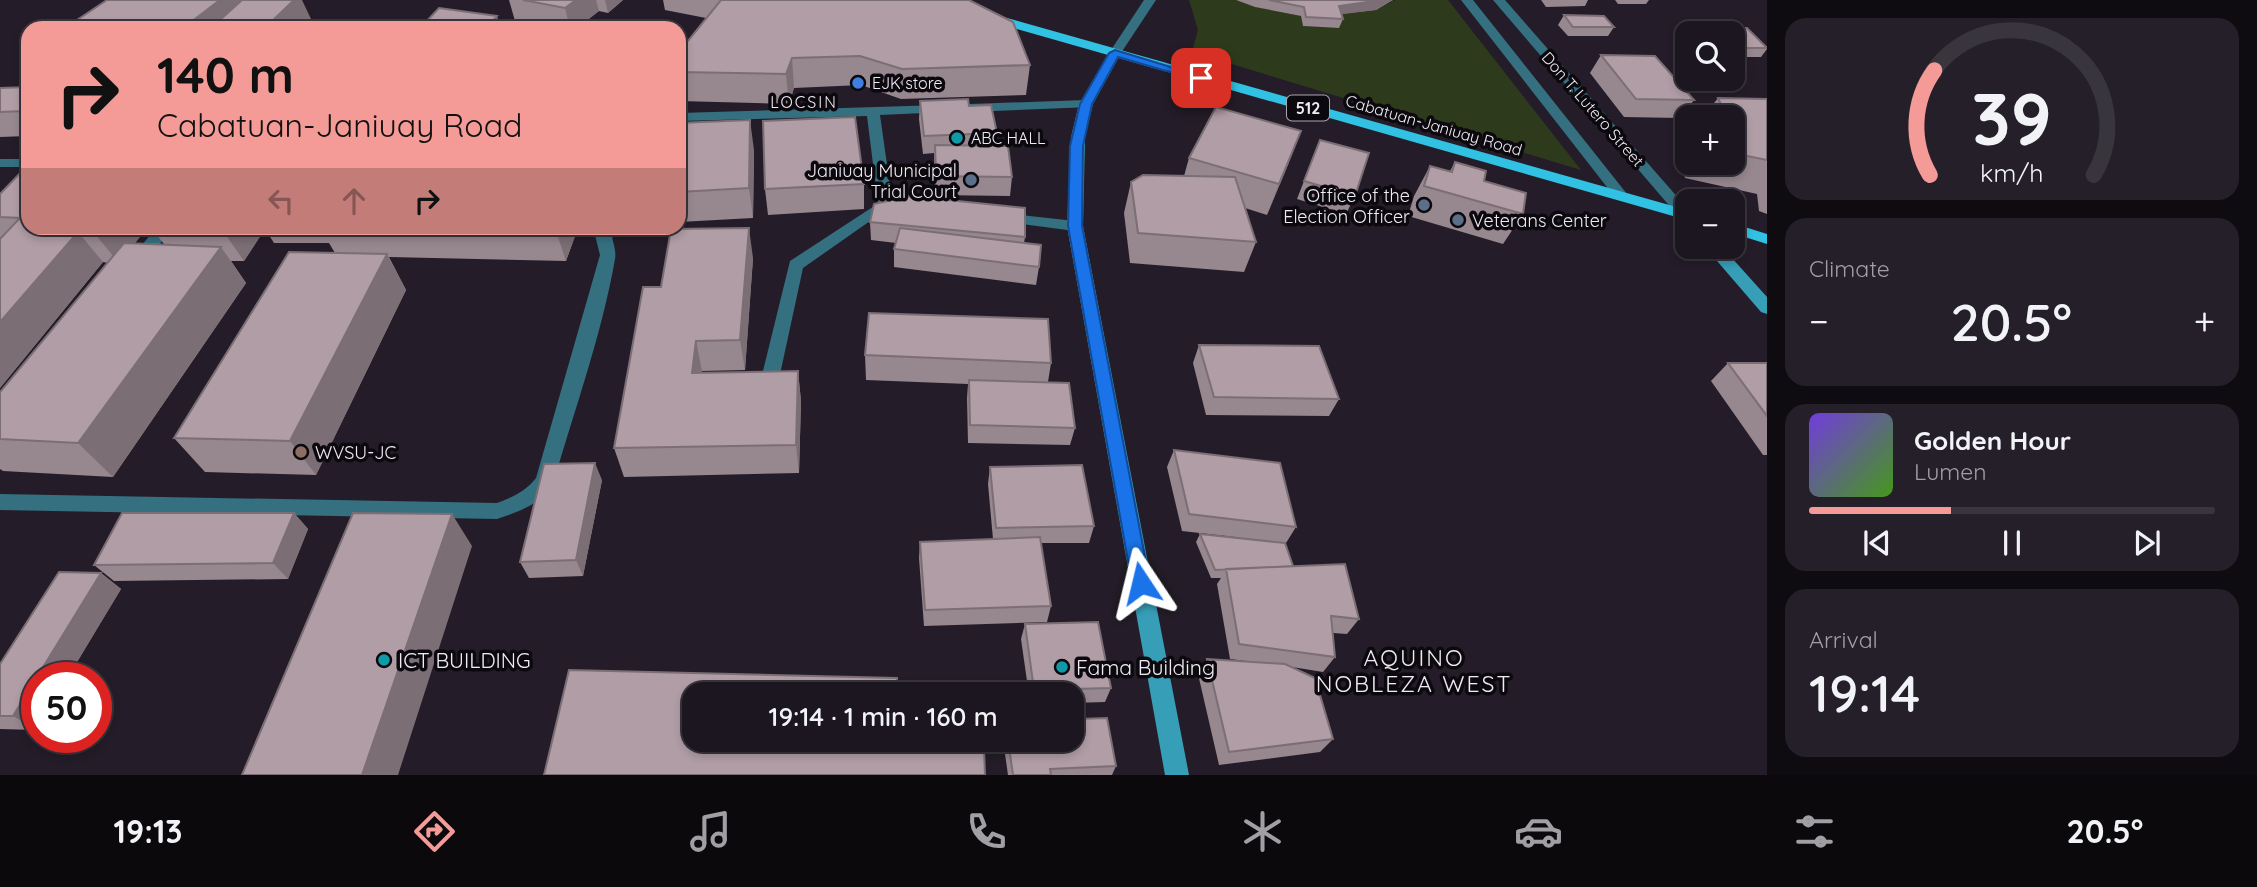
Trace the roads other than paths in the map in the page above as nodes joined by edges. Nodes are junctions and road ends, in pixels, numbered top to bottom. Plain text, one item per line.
1 (1150, 0) edge
2 (1467, 0) edge
3 (1499, 0) edge
4 (975, 13) edge
5 (1115, 53) junction
6 (1086, 104) junction
7 (873, 111) junction
8 (686, 117) edge
9 (0, 163) edge
10 (21, 163) edge
11 (1622, 197) junction
12 (1675, 202) edge
13 (885, 204) junction
14 (925, 209) edge
15 (1675, 212) edge
16 (993, 216) edge
17 (1075, 226) junction
18 (1745, 232) edge
19 (158, 235) edge
20 (603, 235) edge
21 (1767, 239) edge
22 (1724, 259) edge
23 (129, 271) edge
24 (1767, 308) edge
25 (770, 379) edge
26 (0, 502) edge
27 (1177, 775) edge

1 - 5 street
2 - 11 street, Don T. Lutero Street
3 - 12 street, Don T. Lutero Street
4 - 5 main road, Cabatuan-Janiuay Road / 512
5 - 6 main road
5 - 11 main road, Cabatuan-Janiuay Road / 512
6 - 7 street
6 - 17 main road
7 - 8 street
7 - 13 street
9 - 10 street
11 - 15 main road, Cabatuan-Janiuay Road / 512
13 - 14 street
13 - 25 street
16 - 17 street
17 - 27 main road
18 - 21 main road
19 - 23 street
20 - 26 street
22 - 24 main road

